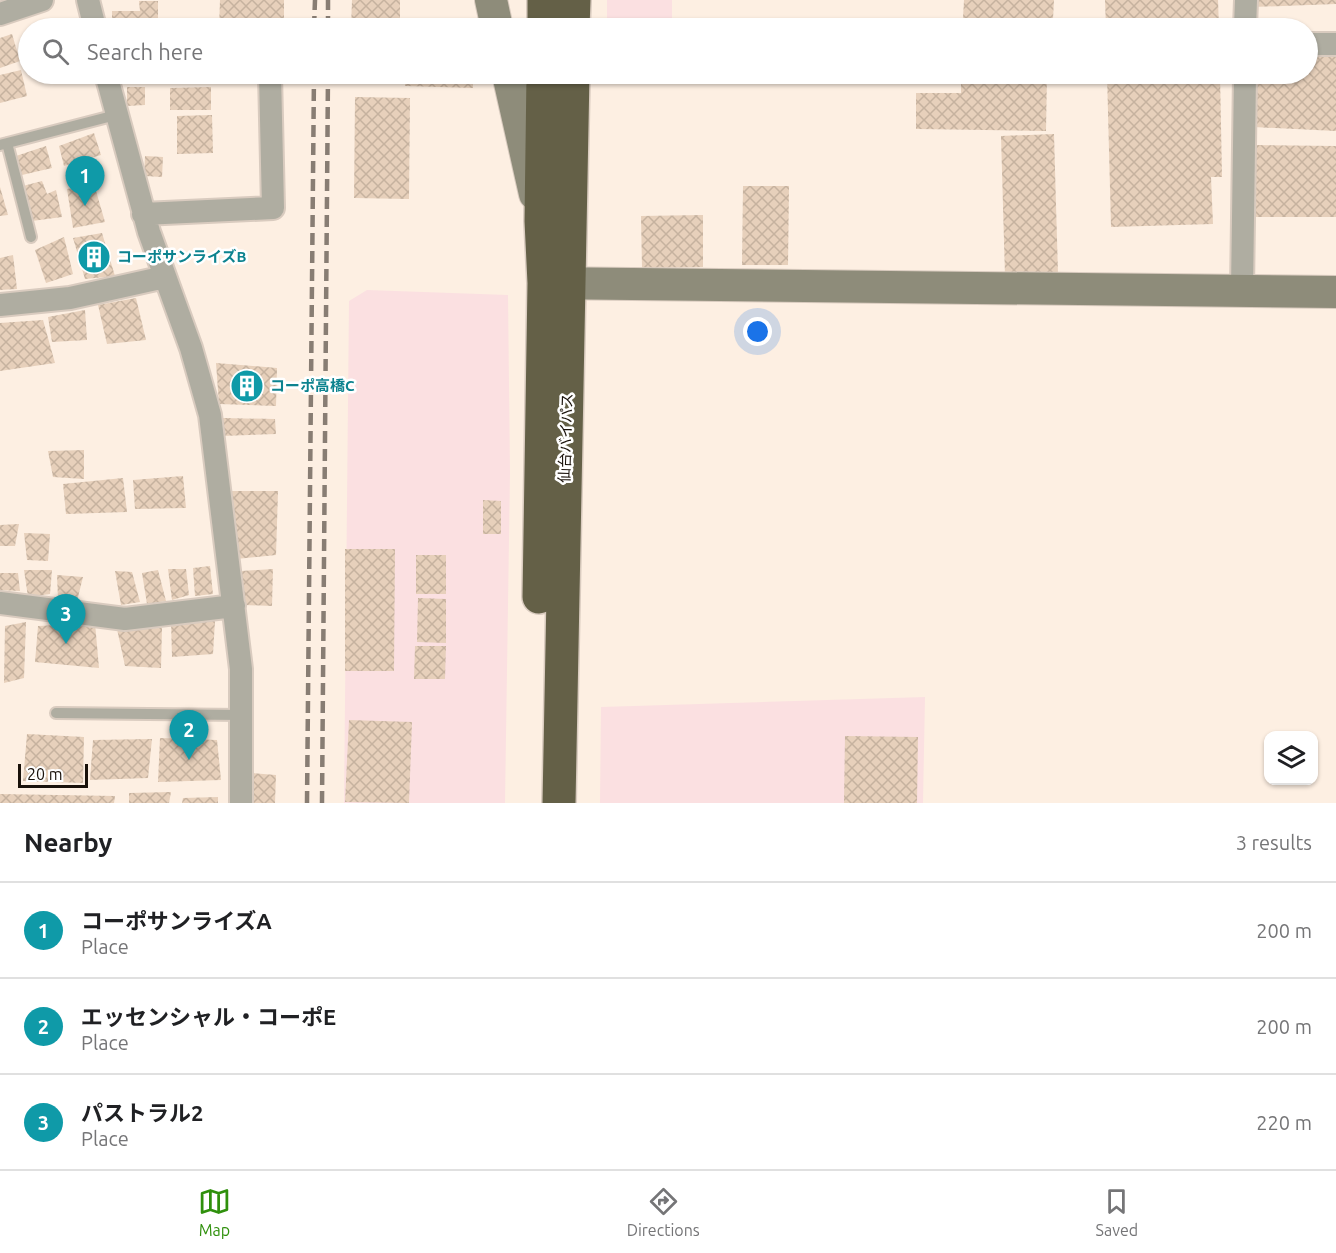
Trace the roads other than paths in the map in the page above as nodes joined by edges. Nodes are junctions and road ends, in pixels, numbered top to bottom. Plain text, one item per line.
1 (42, 0) edge
2 (88, 0) edge
3 (490, 0) edge
4 (544, 0) edge
5 (574, 0) edge
6 (1246, 0) edge
7 (0, 14) edge
8 (92, 18) edge
9 (495, 18) edge
10 (544, 18) edge
11 (573, 18) edge
12 (1245, 18) edge
13 (1318, 44) edge
14 (1336, 44) edge
15 (108, 84) edge
16 (270, 84) edge
17 (510, 84) edge
18 (543, 84) edge
19 (572, 84) edge
20 (1245, 84) edge
21 (116, 115) junction
22 (3, 144) edge
23 (143, 214) junction
24 (541, 221) junction
25 (32, 237) dead end
26 (165, 277) junction
27 (557, 284) junction
28 (1242, 290) junction
29 (1336, 292) edge
30 (0, 305) edge
31 (0, 603) edge
32 (234, 606) junction
33 (56, 712) dead end
34 (241, 715) junction
35 (241, 803) edge
36 (536, 803) edge
37 (559, 803) edge

1 - 7 street
2 - 8 street
3 - 9 street
4 - 10 highway
5 - 11 highway
6 - 12 street
13 - 14 street
15 - 21 street
16 - 23 street
17 - 24 street
18 - 24 highway, 仙台バイパス
19 - 27 highway, 仙台バイパス
20 - 28 street
21 - 22 lane
21 - 23 street
22 - 25 lane
23 - 26 street
24 - 27 highway, 仙台バイパス
26 - 30 street
26 - 32 street
27 - 28 street
27 - 36 highway, 仙台バイパス
27 - 37 highway, 仙台バイパス
28 - 29 street
31 - 32 street
32 - 34 street
33 - 34 lane
34 - 35 street

